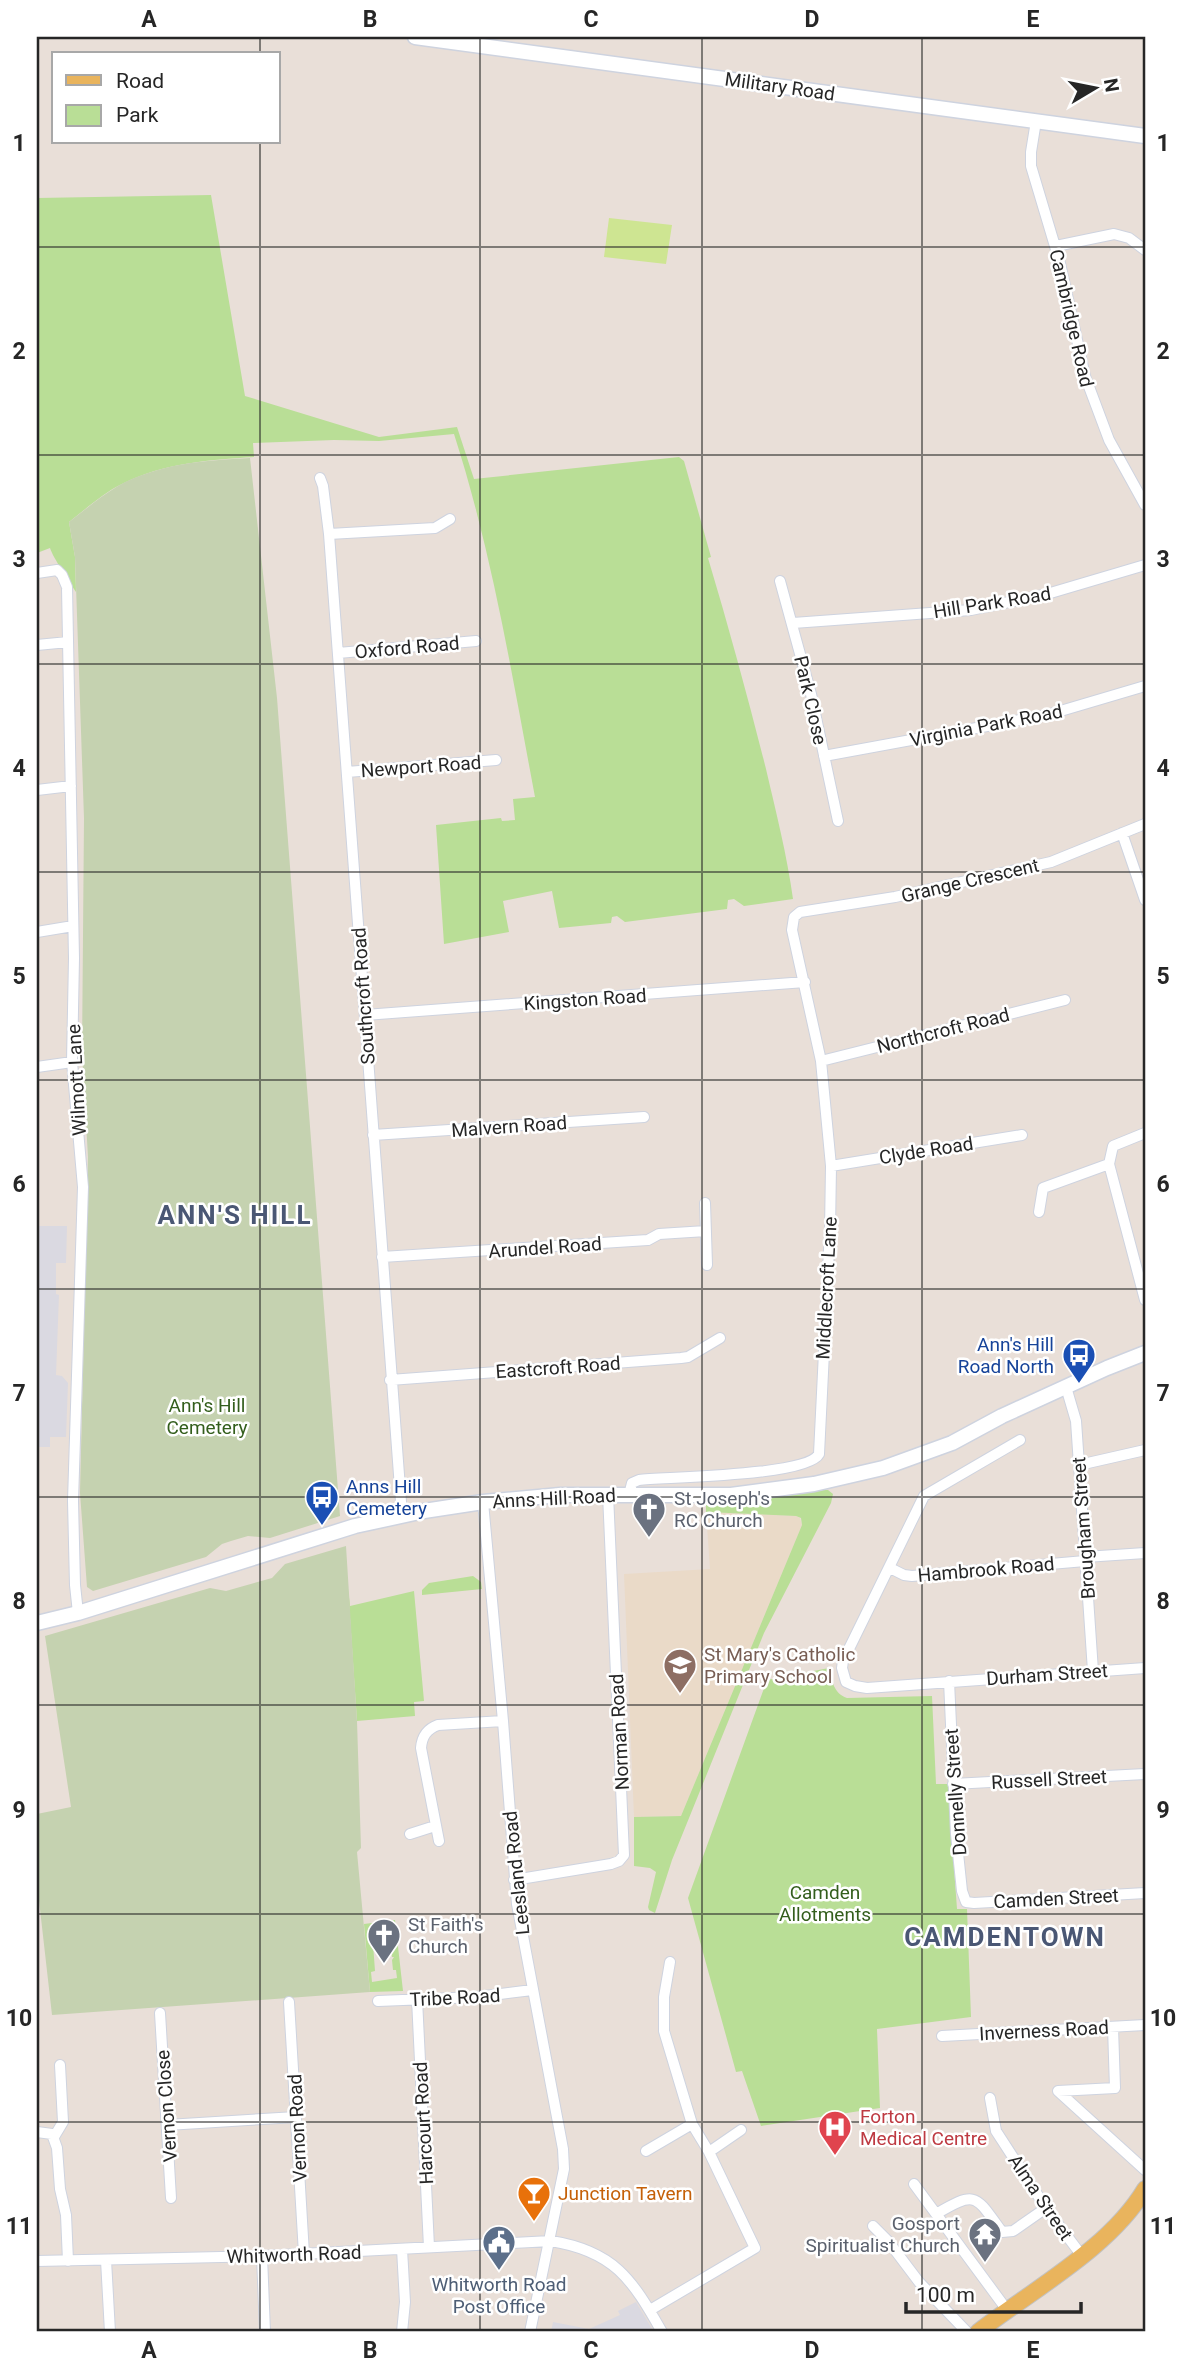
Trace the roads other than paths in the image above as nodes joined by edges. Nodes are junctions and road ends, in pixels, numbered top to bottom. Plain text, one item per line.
1 (415, 37) edge
2 (1036, 121) junction
3 (1145, 136) edge
4 (1056, 246) junction
5 (1145, 250) edge
6 (320, 478) dead end
7 (1145, 505) edge
8 (450, 519) dead end
9 (329, 534) junction
10 (1145, 565) edge
11 (37, 573) edge
12 (780, 581) dead end
13 (793, 623) junction
14 (476, 641) dead end
15 (68, 642) junction
16 (37, 645) edge
17 (338, 653) junction
18 (1145, 686) edge
19 (824, 756) junction
20 (496, 760) dead end
21 (347, 772) junction
22 (71, 786) junction
23 (37, 790) edge
24 (838, 821) dead end
25 (1145, 824) edge
26 (1122, 833) junction
27 (1145, 900) edge
28 (792, 919) joint
29 (73, 926) junction
30 (37, 932) edge
31 (805, 982) junction
32 (1065, 1000) dead end
33 (365, 1015) junction
34 (821, 1061) junction
35 (72, 1062) junction
36 (37, 1067) edge
37 (644, 1118) dead end
38 (1145, 1132) edge
39 (373, 1135) junction
40 (1022, 1135) dead end
41 (1109, 1164) junction
42 (831, 1166) junction
43 (705, 1203) dead end
44 (1039, 1212) dead end
45 (706, 1231) junction
46 (382, 1257) junction
47 (706, 1265) dead end
48 (1145, 1300) edge
49 (720, 1338) dead end
50 (1145, 1353) edge
51 (390, 1380) junction
52 (1066, 1387) junction
53 (1020, 1440) dead end
54 (1145, 1450) edge
55 (1079, 1465) junction
56 (608, 1494) junction
57 (629, 1495) junction
58 (483, 1502) junction
59 (402, 1515) junction
60 (1145, 1553) edge
61 (1085, 1559) junction
62 (890, 1568) junction
63 (78, 1613) junction
64 (37, 1623) edge
65 (1145, 1668) edge
66 (1093, 1671) junction
67 (949, 1681) junction
68 (503, 1721) junction
69 (1145, 1774) edge
70 (953, 1784) junction
71 (435, 1826) junction
72 (410, 1833) dead end
73 (439, 1841) dead end
74 (514, 1880) junction
75 (1145, 1893) edge
76 (966, 1902) joint
77 (670, 1962) dead end
78 (532, 1990) junction
79 (417, 1999) junction
80 (378, 2001) dead end
81 (289, 2002) dead end
82 (160, 2013) dead end
83 (1145, 2025) edge
84 (1113, 2026) junction
85 (942, 2036) dead end
86 (60, 2065) dead end
87 (989, 2098) dead end
88 (296, 2117) junction
89 (691, 2124) junction
90 (167, 2125) junction
91 (741, 2130) dead end
92 (37, 2132) edge
93 (54, 2137) junction
94 (646, 2151) dead end
95 (709, 2152) junction
96 (1145, 2170) edge
97 (914, 2184) dead end
98 (1145, 2189) edge
99 (171, 2198) dead end
100 (1046, 2208) junction
101 (936, 2214) junction
102 (873, 2226) dead end
103 (551, 2241) junction
104 (429, 2247) junction
105 (402, 2249) junction
106 (304, 2254) junction
107 (262, 2256) junction
108 (1082, 2256) junction
109 (106, 2260) junction
110 (68, 2261) junction
111 (37, 2262) edge
112 (1007, 2309) junction
113 (650, 2310) junction
114 (110, 2332) edge
115 (265, 2332) edge
116 (402, 2332) edge
117 (530, 2332) edge
118 (662, 2332) edge
119 (967, 2332) edge
120 (978, 2332) edge

1 - 2 street, Military Road
2 - 3 street, Military Road
2 - 4 street, Cambridge Road
4 - 5 street
4 - 7 street, Cambridge Road
6 - 9 street, Southcroft Road
8 - 9 street
9 - 17 street, Southcroft Road
10 - 13 street, Hill Park Road
11 - 15 street, Wilmott Lane
12 - 13 street, Park Close
13 - 19 street, Park Close
14 - 17 street, Oxford Road
15 - 16 street
15 - 22 street, Wilmott Lane
17 - 21 street, Southcroft Road
18 - 19 street, Virginia Park Road
19 - 24 street, Park Close
20 - 21 street, Newport Road
21 - 33 street, Southcroft Road
22 - 23 street
22 - 29 street, Wilmott Lane
25 - 26 street, Grange Crescent
26 - 27 street
26 - 28 street, Grange Crescent
28 - 31 street, Middlecroft Lane
29 - 30 street
29 - 35 street, Wilmott Lane
31 - 33 street, Kingston Road
31 - 34 street, Middlecroft Lane
32 - 34 street, Northcroft Road
33 - 39 street, Southcroft Road
34 - 42 street, Middlecroft Lane
35 - 36 street
35 - 63 street, Wilmott Lane
37 - 39 street, Malvern Road
38 - 41 street
39 - 46 street, Southcroft Road
40 - 42 street, Clyde Road
41 - 44 street
41 - 48 street
42 - 57 street, Middlecroft Lane
43 - 45 street
45 - 46 street, Arundel Road
45 - 47 street
46 - 51 street, Southcroft Road
49 - 51 street, Eastcroft Road
50 - 52 street, Anns Hill Road
51 - 59 street, Southcroft Road
52 - 55 street, Brougham Street
52 - 57 street, Anns Hill Road
53 - 62 street
54 - 55 street
55 - 61 street, Brougham Street
56 - 57 street, Anns Hill Road
56 - 58 street, Anns Hill Road
56 - 74 street, Norman Road
58 - 59 street, Anns Hill Road
58 - 68 street, Leesland Road
59 - 63 street, Anns Hill Road
60 - 61 street, Hambrook Road
61 - 62 street, Hambrook Road
61 - 66 street, Brougham Street
62 - 67 street, Durham Street
63 - 64 street, Anns Hill Road
65 - 66 street, Durham Street
66 - 67 street, Durham Street
67 - 70 street, Donnelly Street
68 - 71 street
68 - 74 street, Leesland Road
69 - 70 street, Russell Street
70 - 76 street, Donnelly Street
71 - 72 street
71 - 73 street
74 - 78 street, Leesland Road
75 - 76 street, Camden Street
77 - 89 street
78 - 79 street, Tribe Road
78 - 103 street, Leesland Road
79 - 80 street, Tribe Road
79 - 104 street, Harcourt Road
81 - 88 street, Vernon Road
82 - 90 street, Vernon Close
83 - 84 street, Inverness Road
84 - 85 street, Inverness Road
84 - 96 street
86 - 93 street
87 - 100 street, Alma Street
88 - 90 street
88 - 106 street, Vernon Road
89 - 94 street
89 - 95 street
90 - 99 street, Vernon Close
91 - 95 street
92 - 93 street
93 - 110 street
95 - 113 street
97 - 101 street
98 - 108 main road
100 - 101 street
100 - 108 street, Alma Street
101 - 112 street
102 - 119 street
103 - 104 street, Whitworth Road
103 - 113 street, Whitworth Road
103 - 117 street, Leesland Road
104 - 105 street, Whitworth Road
105 - 106 street, Whitworth Road
105 - 116 street
106 - 107 street, Whitworth Road
107 - 109 street, Whitworth Road
107 - 115 street
108 - 112 main road
109 - 110 street, Whitworth Road
109 - 114 street
110 - 111 street, Whitworth Road
112 - 120 main road
113 - 118 street, Whitworth Road

